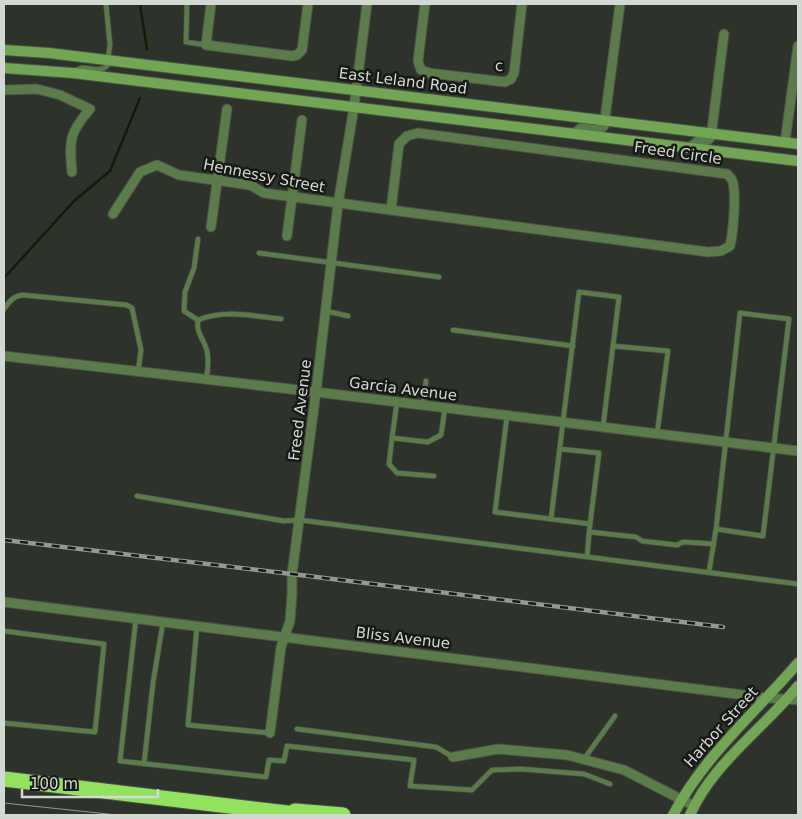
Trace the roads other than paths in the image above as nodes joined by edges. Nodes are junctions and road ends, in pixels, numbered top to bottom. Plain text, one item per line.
1 (106, 4) edge
2 (187, 4) edge
3 (211, 4) edge
4 (308, 4) edge
5 (366, 4) edge
6 (425, 4) edge
7 (522, 4) edge
8 (620, 4) edge
9 (724, 34) dead end
10 (206, 45) junction
11 (798, 46) edge
12 (4, 50) edge
13 (108, 61) junction
14 (4, 68) edge
15 (73, 73) junction
16 (4, 90) edge
17 (356, 90) junction
18 (354, 107) junction
19 (227, 109) dead end
20 (302, 120) dead end
21 (605, 120) junction
22 (576, 133) junction
23 (711, 133) junction
24 (786, 142) junction
25 (798, 144) edge
26 (689, 148) junction
27 (798, 161) edge
28 (72, 172) dead end
29 (216, 179) junction
30 (292, 198) junction
31 (338, 204) junction
32 (391, 210) junction
33 (113, 214) dead end
34 (211, 227) dead end
35 (287, 236) dead end
36 (198, 239) dead end
37 (259, 253) dead end
38 (332, 262) junction
39 (439, 277) dead end
40 (4, 309) edge
41 (326, 311) junction
42 (348, 316) dead end
43 (281, 319) dead end
44 (198, 320) junction
45 (453, 330) dead end
46 (573, 346) junction
47 (613, 346) junction
48 (4, 356) edge
49 (138, 372) junction
50 (206, 380) junction
51 (426, 381) dead end
52 (316, 392) junction
53 (397, 402) junction
54 (423, 405) junction
55 (444, 408) junction
56 (507, 416) junction
57 (563, 423) junction
58 (603, 428) junction
59 (657, 434) junction
60 (392, 438) junction
61 (726, 443) junction
62 (773, 448) junction
63 (560, 449) junction
64 (798, 452) edge
65 (434, 476) dead end
66 (137, 496) dead end
67 (551, 519) junction
68 (300, 520) junction
69 (590, 524) junction
70 (716, 529) junction
71 (590, 532) junction
72 (714, 544) junction
73 (587, 557) junction
74 (709, 572) junction
75 (798, 584) edge
76 (4, 602) edge
77 (136, 618) junction
78 (163, 622) junction
79 (197, 626) junction
80 (4, 631) edge
81 (285, 637) junction
82 (798, 664) edge
83 (798, 686) edge
84 (768, 698) junction
85 (793, 700) edge
86 (615, 716) dead end
87 (4, 723) edge
88 (297, 729) dead end
89 (270, 733) joint
90 (452, 757) joint
91 (584, 759) junction
92 (144, 764) junction
93 (4, 779) edge
94 (610, 784) dead end
95 (187, 800) junction
96 (681, 800) junction
97 (692, 811) edge
98 (304, 815) edge
99 (343, 815) edge
100 (673, 815) edge

1 - 13 lane
2 - 10 lane
3 - 10 street
4 - 10 street
5 - 17 street, Freed Avenue
6 - 7 street, c
8 - 21 street
9 - 23 street
11 - 24 street
12 - 13 main road, East Leland Road
13 - 15 lane
13 - 17 main road, East Leland Road
14 - 15 main road, East Leland Road
15 - 18 main road, East Leland Road
16 - 28 street
17 - 18 street, Freed Avenue
17 - 21 main road, East Leland Road
18 - 22 main road, East Leland Road
18 - 31 street, Freed Avenue
19 - 29 street
20 - 30 street
21 - 22 street
21 - 23 main road, East Leland Road
22 - 26 main road, East Leland Road
23 - 24 main road, East Leland Road
23 - 26 street
24 - 25 main road, East Leland Road
26 - 27 main road, East Leland Road
29 - 30 street, Hennessy Street
29 - 33 street, Hennessy Street
29 - 34 street
30 - 31 street, Hennessy Street
30 - 35 street
31 - 32 street, Freed Circle
31 - 38 street, Freed Avenue
32 - 32 street, Freed Circle
36 - 44 lane
37 - 38 lane
38 - 39 lane
38 - 41 street, Freed Avenue
40 - 49 lane
41 - 42 lane
41 - 52 street, Freed Avenue
43 - 44 lane
44 - 50 lane
45 - 46 lane
46 - 47 lane
46 - 57 lane
47 - 58 lane
47 - 59 lane
48 - 49 street, Garcia Avenue
49 - 50 street, Garcia Avenue
50 - 52 street, Garcia Avenue
51 - 54 lane
52 - 53 street, Garcia Avenue
52 - 68 street, Freed Avenue
53 - 54 street, Garcia Avenue
53 - 60 lane
54 - 55 street, Garcia Avenue
55 - 56 street, Garcia Avenue
55 - 60 lane
56 - 57 street, Garcia Avenue
56 - 67 lane
57 - 58 street, Garcia Avenue
57 - 63 lane
58 - 59 street, Garcia Avenue
59 - 61 street, Garcia Avenue
60 - 65 lane
61 - 62 street, Garcia Avenue
61 - 62 lane
61 - 70 lane
62 - 64 street, Garcia Avenue
62 - 70 lane
63 - 67 lane
63 - 69 lane
66 - 68 lane
67 - 69 lane
68 - 73 lane
68 - 81 street, Freed Avenue
69 - 71 lane
70 - 72 lane
71 - 72 lane
71 - 73 lane
72 - 74 lane
73 - 74 lane
74 - 75 lane
76 - 77 street, Bliss Avenue
77 - 78 street, Bliss Avenue
77 - 92 lane
78 - 79 street, Bliss Avenue
78 - 92 lane
79 - 81 street, Bliss Avenue
79 - 89 lane
80 - 87 lane
81 - 84 street, Bliss Avenue
81 - 89 street, Freed Avenue
82 - 84 main road, Harbor Street
83 - 85 main road, Harbor Street
84 - 85 street, Bliss Avenue
84 - 96 main road, Harbor Street
85 - 97 main road, Harbor Street
86 - 91 lane
88 - 90 lane
90 - 91 street
91 - 96 street
92 - 94 lane
93 - 95 highway
95 - 98 highway
95 - 99 highway
96 - 97 street
96 - 100 main road, Harbor Street

